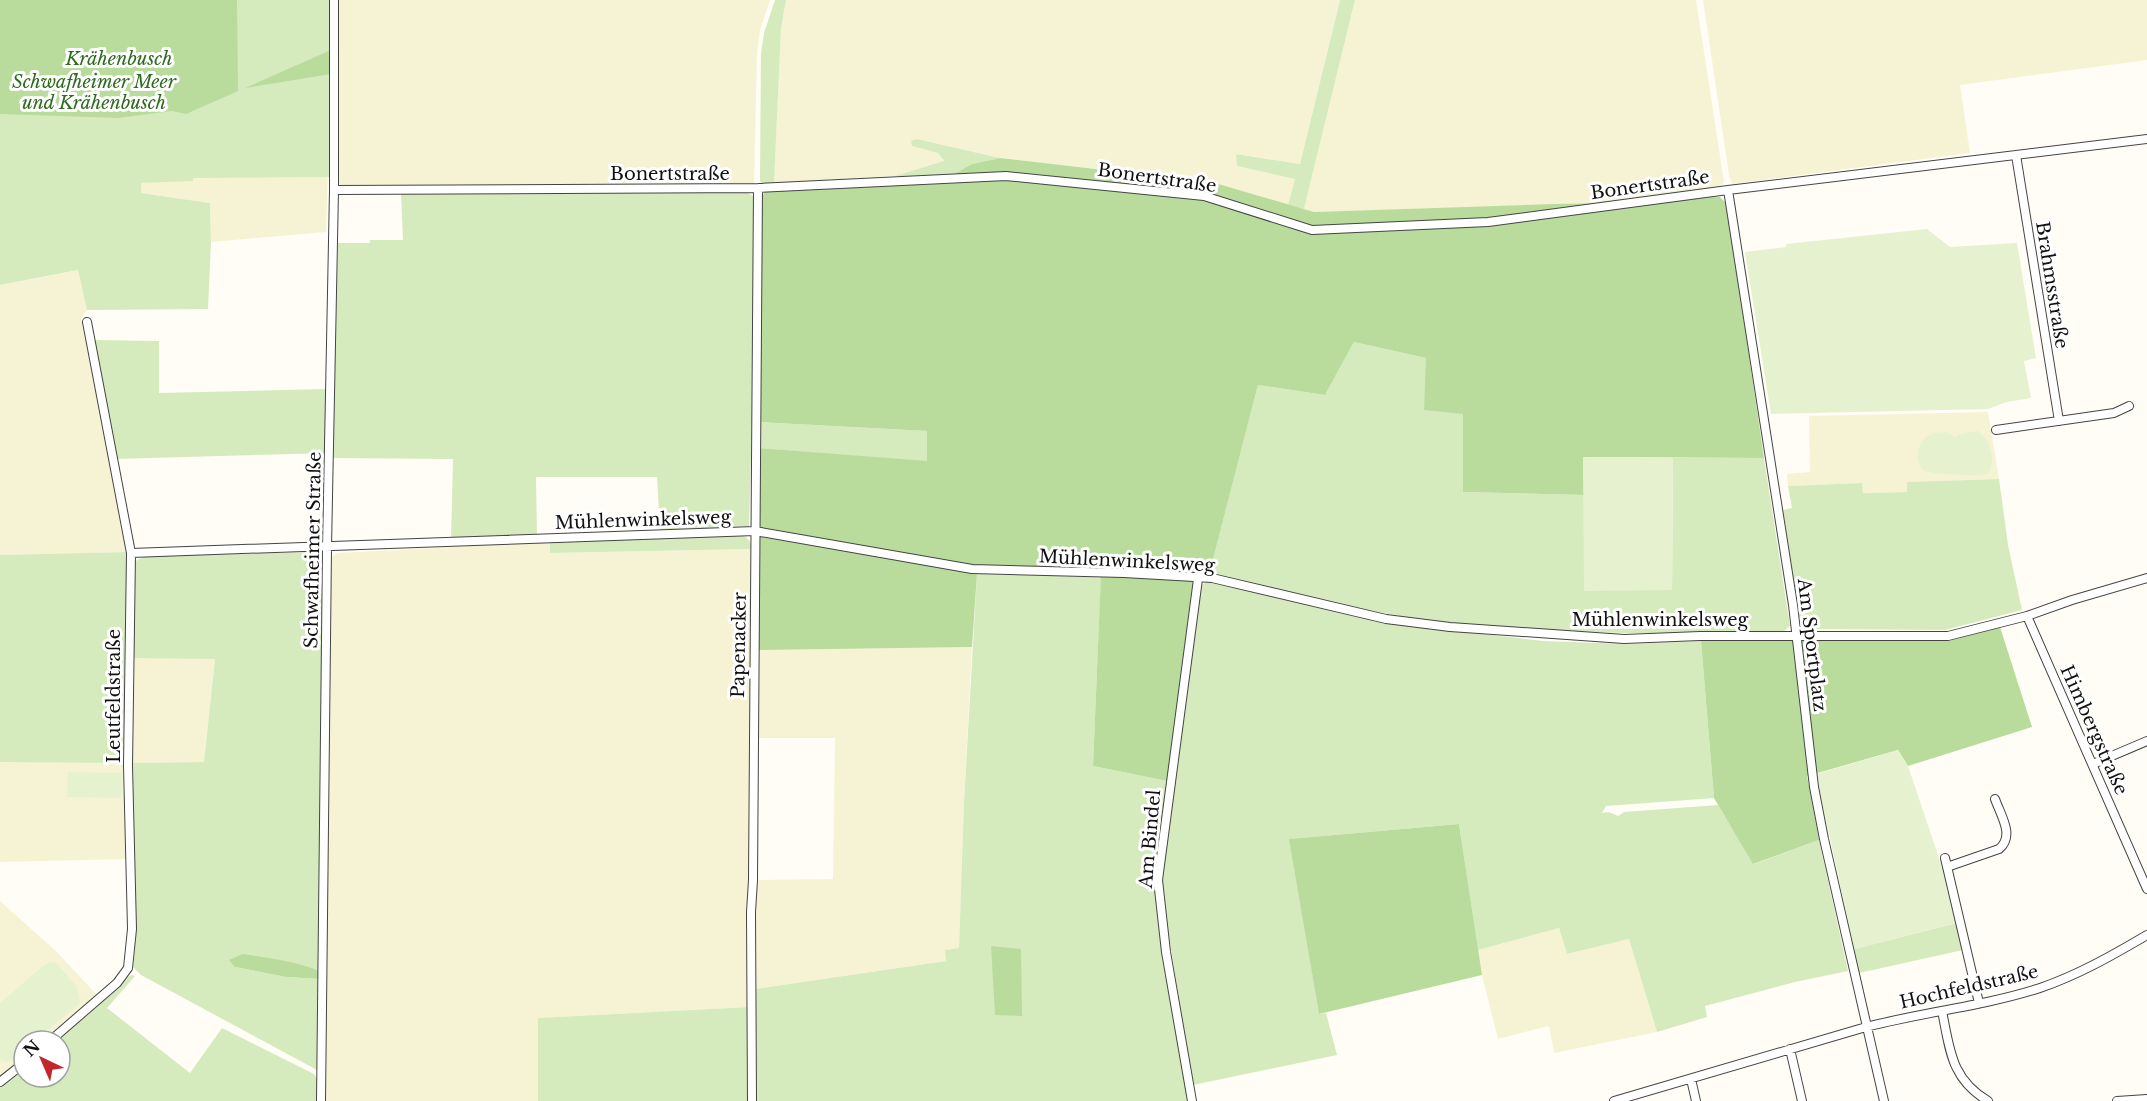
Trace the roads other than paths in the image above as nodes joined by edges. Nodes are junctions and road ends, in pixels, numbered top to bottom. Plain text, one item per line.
1 (334, 0) edge
2 (2147, 139) edge
3 (2016, 155) junction
4 (758, 188) junction
5 (334, 190) junction
6 (1728, 190) junction
7 (87, 322) dead end
8 (2129, 406) dead end
9 (2059, 421) junction
10 (1996, 430) dead end
11 (755, 531) junction
12 (327, 548) junction
13 (131, 553) junction
14 (2147, 578) edge
15 (1198, 579) junction
16 (2027, 616) junction
17 (1796, 636) junction
18 (2147, 741) edge
19 (2093, 764) junction
20 (1995, 799) dead end
21 (2147, 889) edge
22 (2147, 935) edge
23 (1980, 1003) junction
24 (1942, 1011) junction
25 (1866, 1027) junction
26 (64, 1029) edge
27 (1790, 1049) junction
28 (12, 1072) edge
29 (1691, 1079) junction
30 (0, 1082) edge
31 (2147, 1098) edge
32 (321, 1101) edge
33 (752, 1101) edge
34 (1192, 1101) edge
35 (1614, 1101) edge
36 (1696, 1101) edge
37 (1802, 1101) edge
38 (1884, 1101) edge
39 (1988, 1101) edge
40 (2118, 1101) edge

1 - 5 street, Schwafheimer Straße
2 - 3 street, Bonertstraße
3 - 6 street, Bonertstraße
3 - 9 street, Brahmsstraße
4 - 5 street, Bonertstraße
4 - 6 street, Bonertstraße
4 - 11 street, Papenacker
5 - 12 street, Schwafheimer Straße
6 - 17 street, Am Sportplatz
7 - 13 street, Leutfeldstraße
8 - 9 street
9 - 10 street
11 - 12 street, Mühlenwinkelsweg
11 - 15 street, Mühlenwinkelsweg
11 - 33 street, Papenacker
12 - 13 street, Mühlenwinkelsweg
12 - 32 street, Schwafheimer Straße
13 - 26 street, Leutfeldstraße
14 - 16 street, Mühlenwinkelsweg
15 - 17 street, Mühlenwinkelsweg
15 - 34 street, Am Bindel
16 - 17 street, Mühlenwinkelsweg
16 - 19 street, Himbergstraße
17 - 25 street, Am Sportplatz
18 - 19 street
19 - 21 street, Himbergstraße
20 - 23 street
22 - 23 street, Hochfeldstraße
23 - 24 street, Hochfeldstraße
24 - 25 street, Hochfeldstraße
24 - 39 street
25 - 27 street, Hochfeldstraße
25 - 38 street, Am Sportplatz
27 - 29 street, Hochfeldstraße
27 - 37 street
28 - 30 street
29 - 35 street, Hochfeldstraße
29 - 36 street
31 - 40 street

